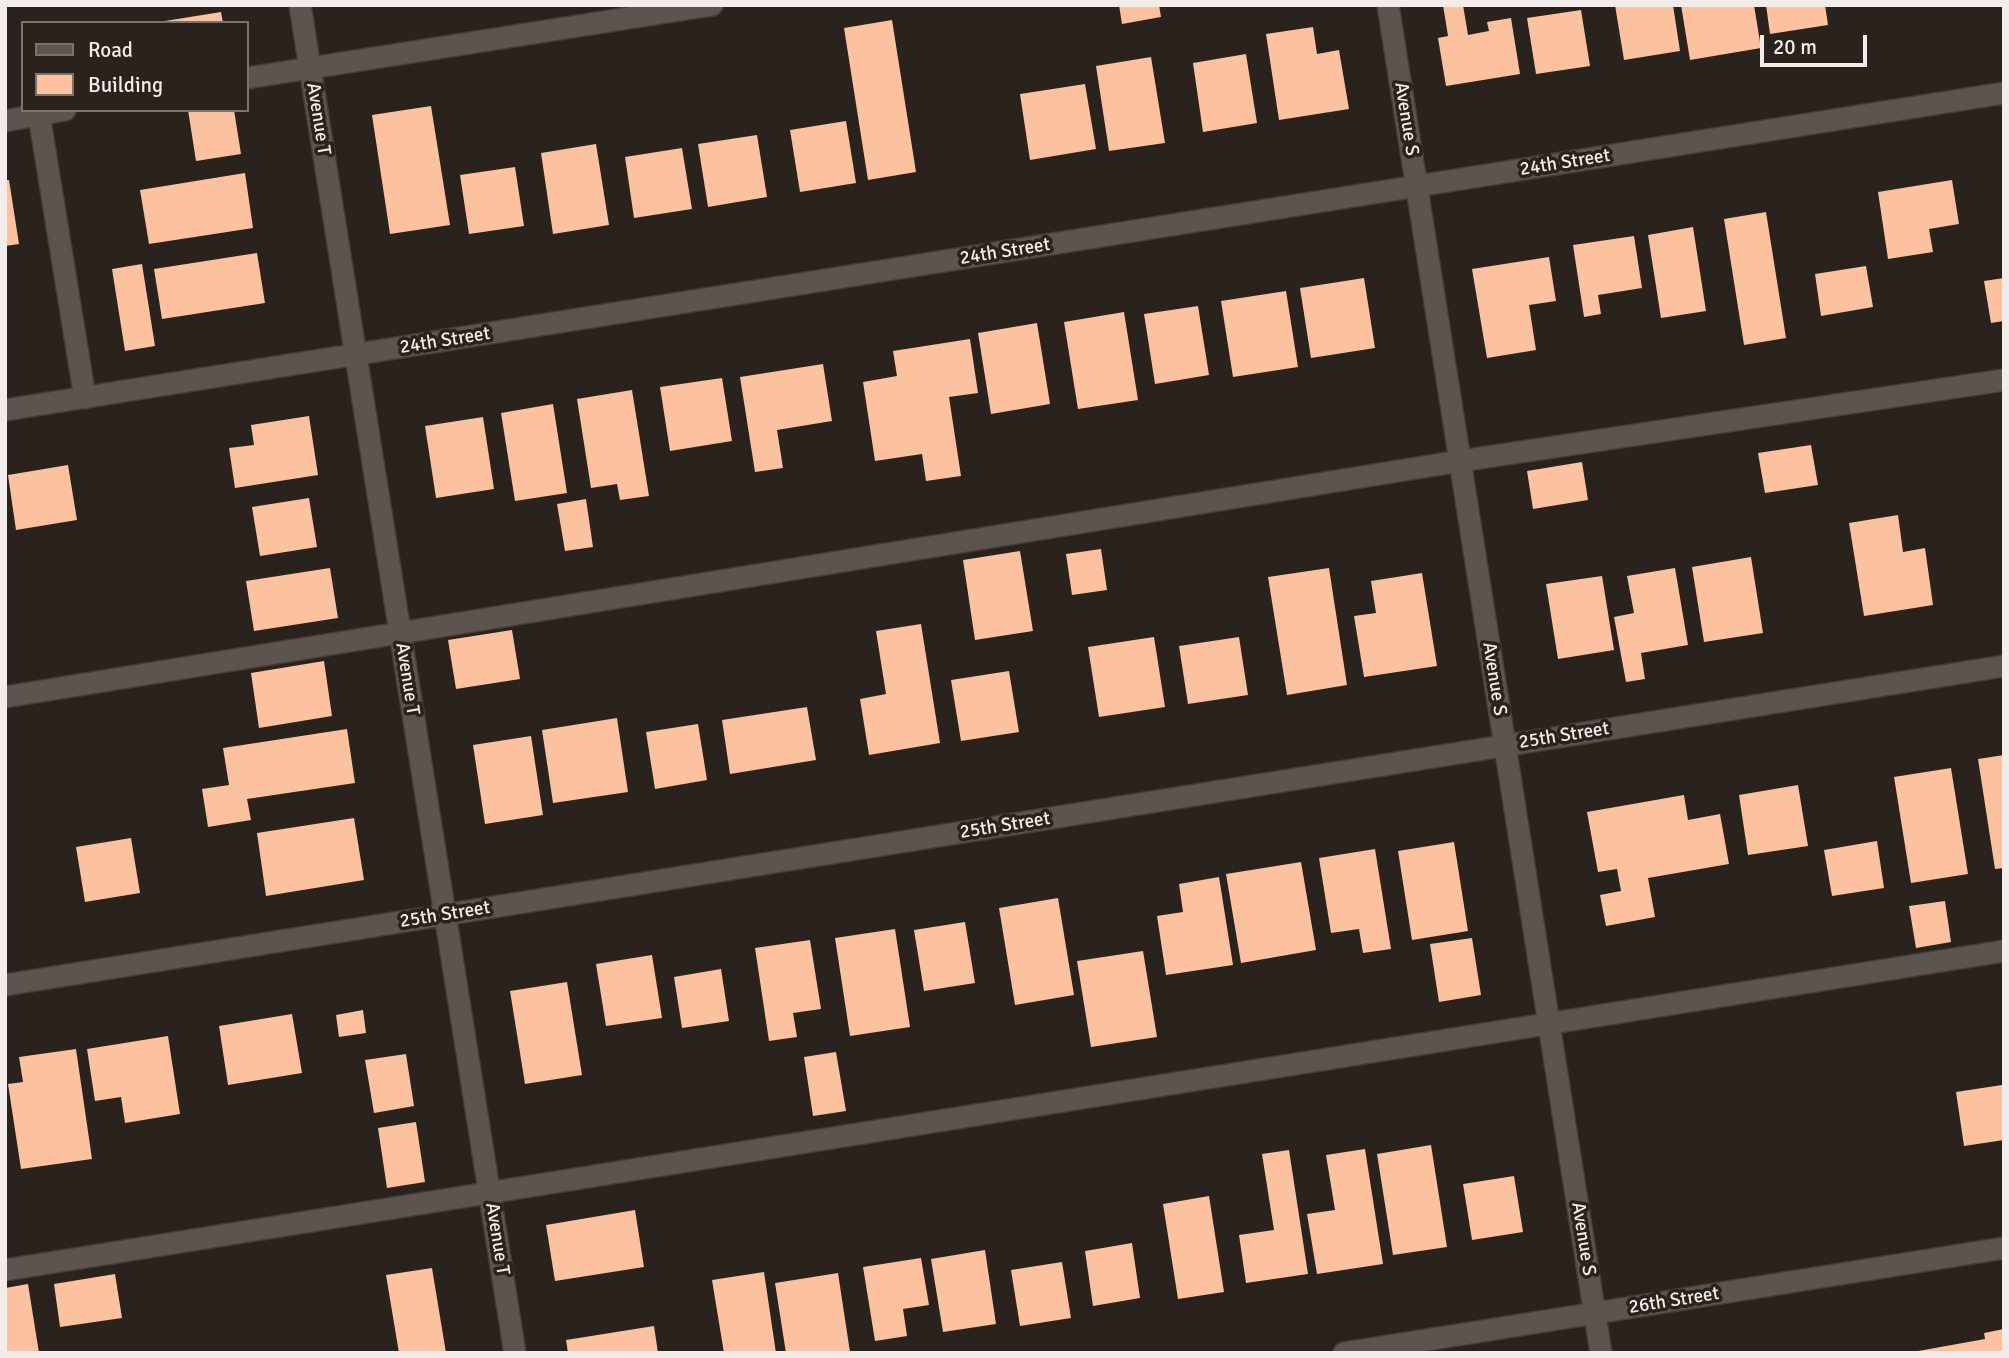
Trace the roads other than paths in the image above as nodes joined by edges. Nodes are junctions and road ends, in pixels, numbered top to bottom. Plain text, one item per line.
1 (300, 5) edge
2 (712, 5) edge
3 (1388, 5) edge
4 (310, 67) junction
5 (248, 78) edge
6 (2004, 93) edge
7 (55, 112) edge
8 (40, 115) junction
9 (5, 121) edge
10 (1416, 187) junction
11 (355, 355) junction
12 (2004, 380) edge
13 (85, 398) junction
14 (5, 410) edge
15 (1460, 461) junction
16 (399, 631) junction
17 (2004, 666) edge
18 (5, 697) edge
19 (1505, 746) junction
20 (444, 915) junction
21 (2004, 951) edge
22 (5, 985) edge
23 (1549, 1023) junction
24 (489, 1193) junction
25 (2004, 1248) edge
26 (5, 1270) edge
27 (1595, 1313) junction
28 (515, 1353) edge
29 (1344, 1353) edge
30 (1601, 1353) edge

1 - 4 street, Avenue T
2 - 4 street
3 - 10 street, Avenue S
4 - 5 street
4 - 11 street, Avenue T
6 - 10 street, 24th Street
7 - 8 street
8 - 9 street
8 - 13 street
10 - 11 street, 24th Street
10 - 15 street, Avenue S
11 - 13 street, 24th Street
11 - 16 street, Avenue T
12 - 15 street
13 - 14 street, 24th Street
15 - 16 street
15 - 19 street, Avenue S
16 - 18 street
16 - 20 street, Avenue T
17 - 19 street, 25th Street
19 - 20 street, 25th Street
19 - 23 street, Avenue S
20 - 22 street, 25th Street
20 - 24 street, Avenue T
21 - 23 street
23 - 24 street
23 - 27 street, Avenue S
24 - 26 street
24 - 28 street, Avenue T
25 - 27 street, 26th Street
27 - 29 street, 26th Street
27 - 30 street, Avenue S

